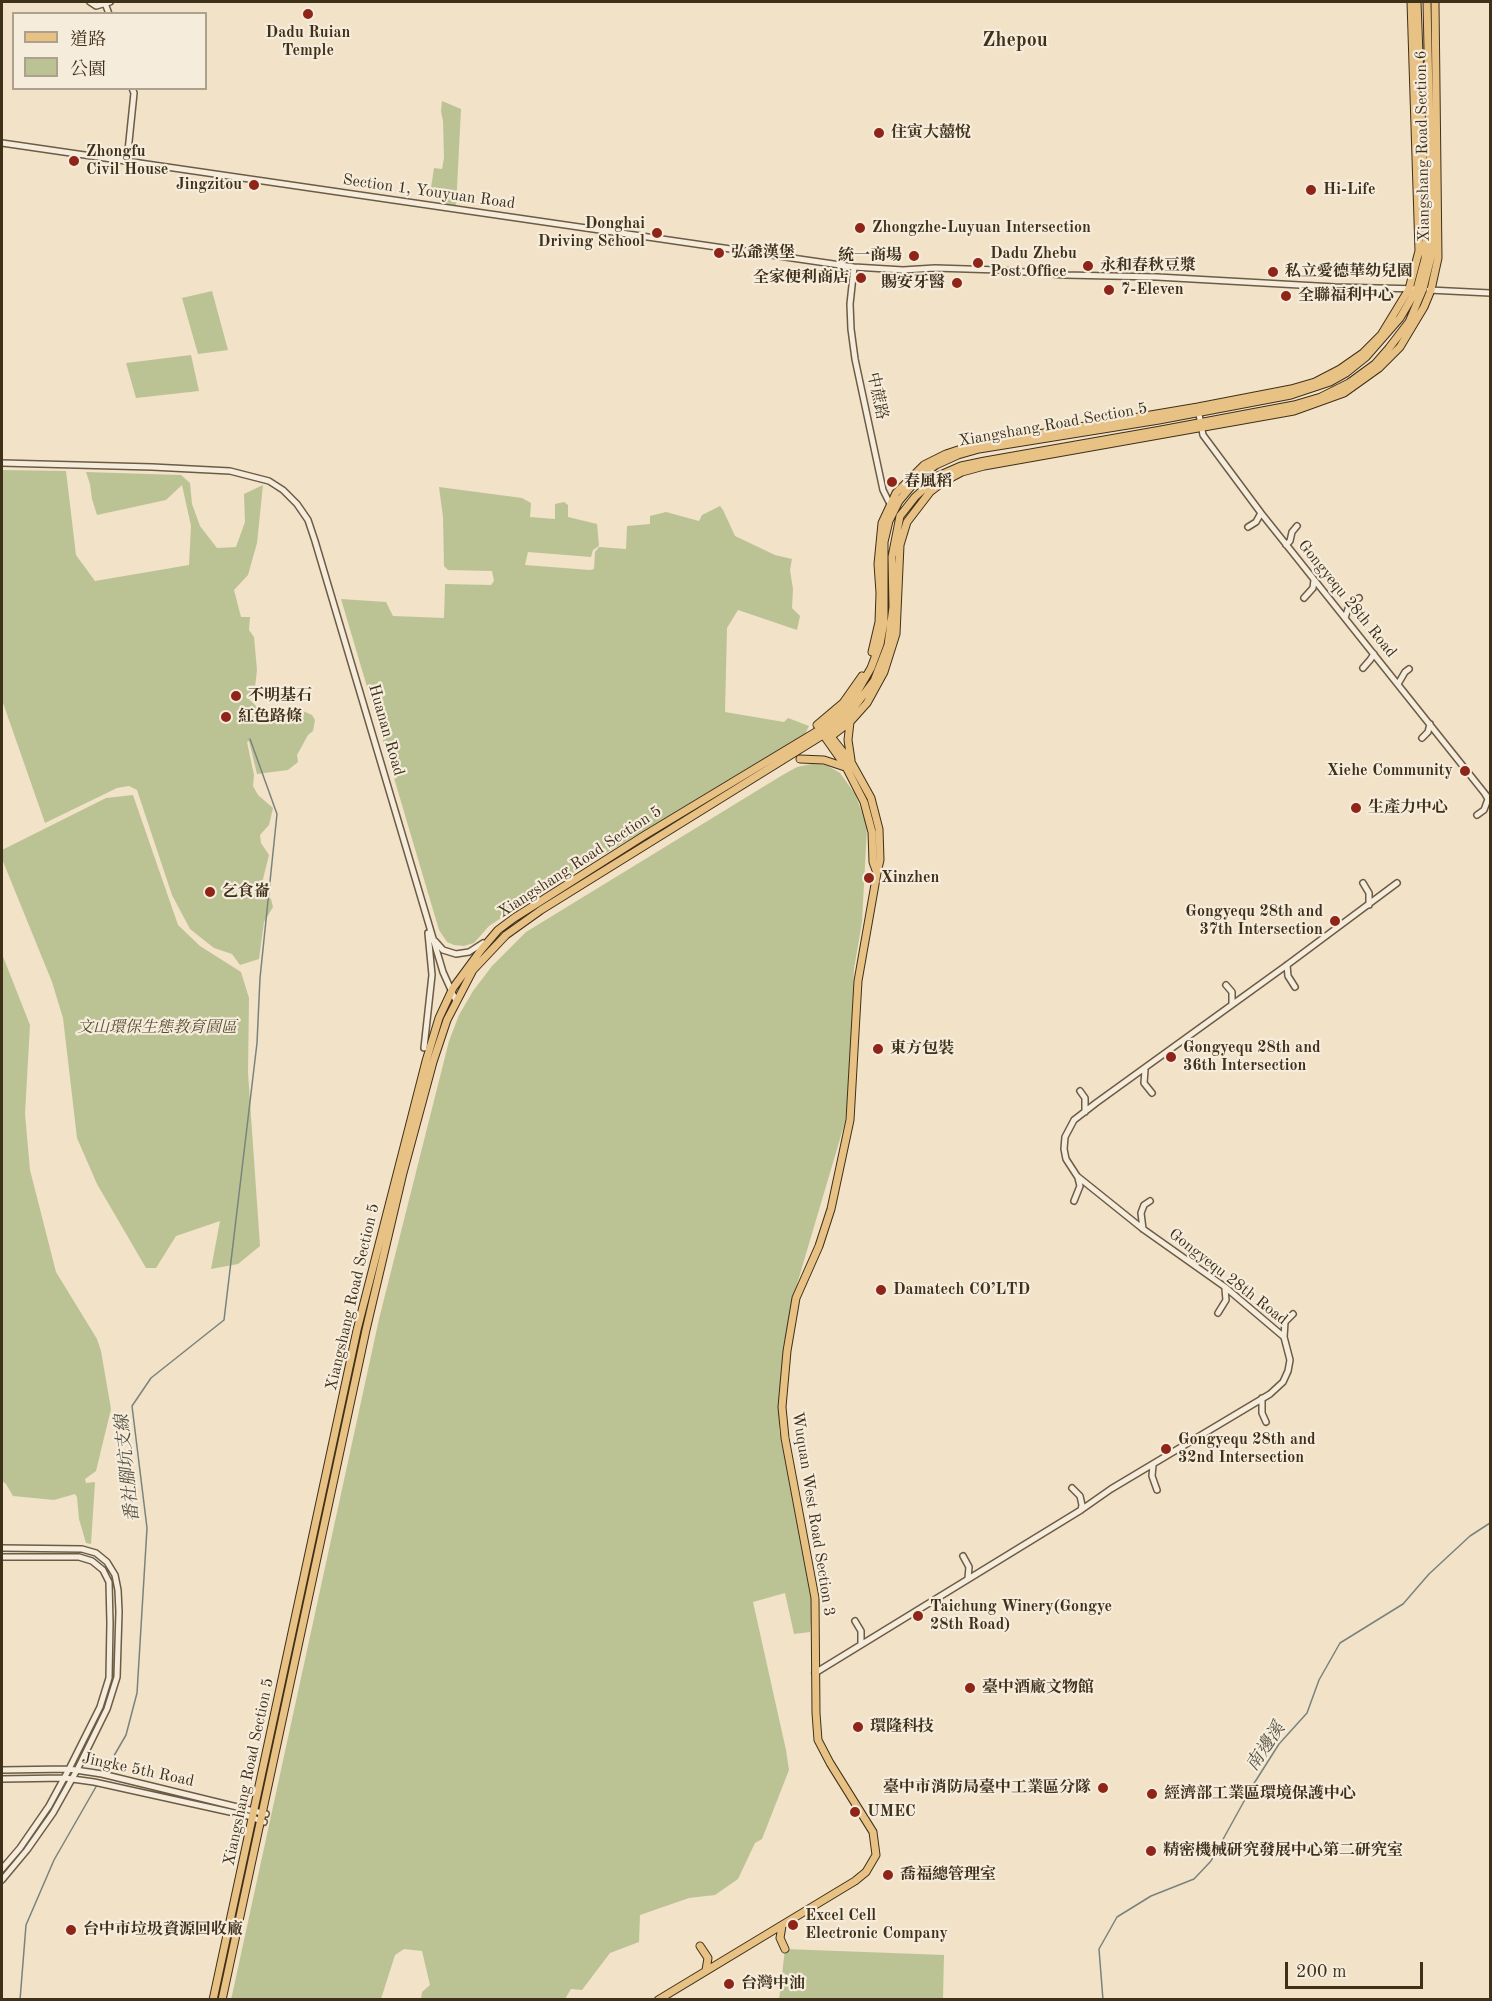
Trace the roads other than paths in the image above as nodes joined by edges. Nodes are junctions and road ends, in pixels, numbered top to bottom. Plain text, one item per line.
1 (90, 2) edge
2 (108, 2) edge
3 (1411, 2) edge
4 (1418, 2) edge
5 (1427, 2) edge
6 (1435, 2) edge
7 (133, 90) edge
8 (2, 143) edge
9 (126, 161) junction
10 (854, 267) junction
11 (1420, 289) junction
12 (1491, 293) edge
13 (1198, 410) junction
14 (1201, 426) junction
15 (2, 463) edge
16 (883, 490) junction
17 (896, 492) junction
18 (891, 507) junction
19 (1261, 513) junction
20 (900, 516) junction
21 (907, 522) junction
22 (1297, 526) dead end
23 (1248, 527) dead end
24 (1286, 545) junction
25 (1314, 580) junction
26 (1304, 598) dead end
27 (1359, 598) dead end
28 (1345, 618) junction
29 (1372, 652) junction
30 (1364, 668) dead end
31 (1409, 669) dead end
32 (1398, 684) junction
33 (850, 722) junction
34 (1429, 723) junction
35 (824, 731) junction
36 (1422, 738) dead end
37 (800, 759) dead end
38 (849, 765) junction
39 (1485, 793) junction
40 (1491, 800) edge
41 (1477, 815) dead end
42 (1363, 883) dead end
43 (1397, 883) dead end
44 (1369, 904) junction
45 (426, 914) junction
46 (433, 940) junction
47 (483, 943) dead end
48 (1287, 965) junction
49 (1226, 985) dead end
50 (1294, 987) dead end
51 (451, 991) junction
52 (456, 1001) junction
53 (1232, 1004) junction
54 (424, 1048) dead end
55 (1148, 1066) junction
56 (1080, 1091) dead end
57 (1152, 1093) dead end
58 (1085, 1112) junction
59 (1077, 1176) junction
60 (1074, 1201) dead end
61 (1150, 1201) dead end
62 (1143, 1229) junction
63 (1225, 1287) junction
64 (1218, 1314) dead end
65 (1293, 1314) dead end
66 (1284, 1337) junction
67 (1262, 1398) junction
68 (1266, 1422) dead end
69 (1153, 1465) junction
70 (1072, 1488) dead end
71 (1156, 1490) dead end
72 (1081, 1510) junction
73 (2, 1548) edge
74 (963, 1556) dead end
75 (2, 1557) edge
76 (968, 1578) junction
77 (855, 1622) dead end
78 (861, 1643) junction
79 (815, 1673) junction
80 (69, 1769) junction
81 (2, 1770) edge
82 (77, 1770) junction
83 (64, 1778) junction
84 (2, 1779) edge
85 (72, 1780) junction
86 (253, 1814) junction
87 (263, 1818) junction
88 (2, 1869) edge
89 (2, 1880) edge
90 (782, 1926) junction
91 (700, 1946) dead end
92 (785, 1949) dead end
93 (706, 1970) junction
94 (213, 2000) edge
95 (222, 2000) edge
96 (658, 2000) edge

1 - 2 street
3 - 11 main road, Xiangshang Road Section 6
4 - 11 main road, Xiangshang Road Section 6
5 - 11 main road, Xiangshang Road Section 6
6 - 11 main road, Xiangshang Road Section 6
7 - 9 street
8 - 9 street, Section 1, Youyuan Road
9 - 10 street, Section 1, Youyuan Road
10 - 11 street, Section 1, Youyuan Road
10 - 16 street, 中蔗路
11 - 12 street, Section 1, Youyuan Road
11 - 13 main road, Xiangshang Road Section 5
11 - 14 main road, Xiangshang Road Section 5
13 - 14 street, Gongyequ 28th Road
13 - 17 main road, Xiangshang Road Section 5
13 - 18 main road, Xiangshang Road Section 5
14 - 19 street, Gongyequ 28th Road
14 - 20 main road, Xiangshang Road Section 5
14 - 21 main road, Xiangshang Road Section 5
15 - 45 street, Huanan Road
16 - 17 street
16 - 18 street, 中蔗路
17 - 18 main road, Xiangshang Road Section 5
18 - 20 street, 中蔗路
18 - 35 main road, Xiangshang Road Section 5
19 - 23 street
19 - 24 street, Gongyequ 28th Road
20 - 21 street, 中蔗路
20 - 35 main road, Xiangshang Road Section 5
21 - 33 main road, Xiangshang Road Section 5
22 - 24 street
24 - 25 street, Gongyequ 28th Road
25 - 26 street
25 - 28 street, Gongyequ 28th Road
27 - 28 street
28 - 29 street, Gongyequ 28th Road
29 - 30 street
29 - 32 street, Gongyequ 28th Road
31 - 32 street
32 - 34 street, Gongyequ 28th Road
33 - 35 main road, Xiangshang Road Section 5
33 - 38 main road
34 - 36 street
34 - 39 street, Gongyequ 28th Road
35 - 38 main road, Wuquan West Road Section 3
35 - 51 main road, Xiangshang Road Section 5
35 - 52 main road, Xiangshang Road Section 5
37 - 38 main road
38 - 79 main road, Wuquan West Road Section 3
39 - 40 street, Gongyequ 28th Road
39 - 41 street
42 - 44 street
43 - 44 street, Gongyequ 28th Road
44 - 48 street, Gongyequ 28th Road
45 - 46 street, Huanan Road
45 - 54 street
46 - 47 street
46 - 51 street, Huanan Road
48 - 50 street
48 - 53 street, Gongyequ 28th Road
49 - 53 street
51 - 52 street, Huanan Road
51 - 86 main road, Xiangshang Road Section 5
52 - 87 main road, Xiangshang Road Section 5
53 - 55 street, Gongyequ 28th Road
55 - 57 street
55 - 58 street, Gongyequ 28th Road
56 - 58 street
58 - 59 street, Gongyequ 28th Road
59 - 60 street
59 - 62 street, Gongyequ 28th Road
61 - 62 street
62 - 63 street, Gongyequ 28th Road
63 - 64 street
63 - 66 street, Gongyequ 28th Road
65 - 66 street
66 - 67 street, Gongyequ 28th Road
67 - 68 street
67 - 69 street, Gongyequ 28th Road
69 - 71 street
69 - 72 street, Gongyequ 28th Road
70 - 72 street
72 - 76 street, Gongyequ 28th Road
73 - 82 street
74 - 76 street
75 - 80 street
76 - 78 street, Gongyequ 28th Road
77 - 78 street
78 - 79 street, Gongyequ 28th Road
79 - 90 main road, Wuquan West Road Section 3
80 - 81 street, Jingke 5th Road
80 - 82 street, Jingke 5th Road
80 - 83 street
82 - 85 street
82 - 86 street, Jingke 5th Road
83 - 84 street, Jingke 5th Road
83 - 85 street, Jingke 5th Road
83 - 88 street
85 - 86 street, Jingke 5th Road
85 - 89 street
86 - 87 street, Jingke 5th Road
86 - 94 main road, Xiangshang Road Section 5
87 - 95 main road, Xiangshang Road Section 5
90 - 92 main road
90 - 93 main road, Wuquan West Road Section 3
91 - 93 main road
93 - 96 main road, Wuquan West Road Section 3

